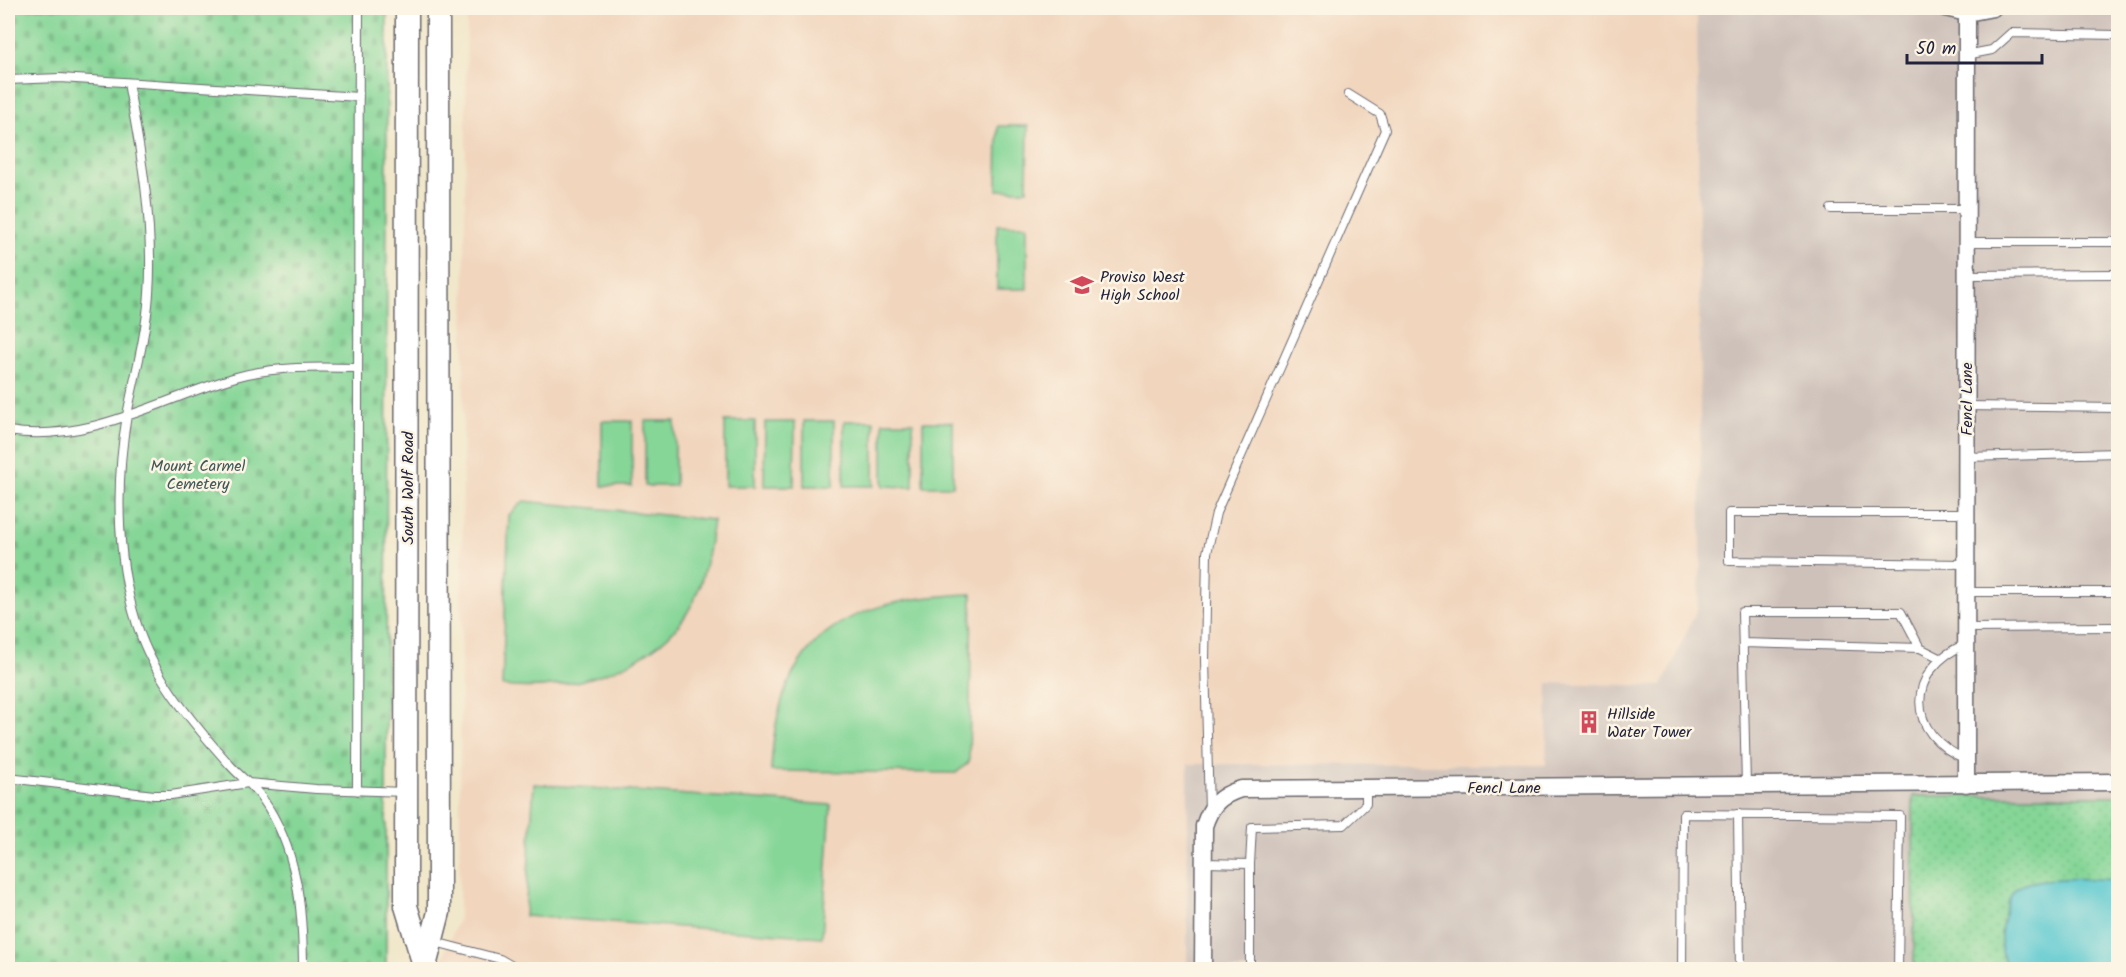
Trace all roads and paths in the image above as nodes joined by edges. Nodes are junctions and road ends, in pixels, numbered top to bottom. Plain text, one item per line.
1 (359, 8) edge
2 (407, 8) edge
3 (438, 8) edge
4 (1945, 8) edge
5 (1993, 8) edge
6 (1966, 13) junction
7 (2118, 35) edge
8 (1966, 55) junction
9 (8, 80) edge
10 (128, 83) junction
11 (1348, 94) dead end
12 (359, 97) junction
13 (1831, 209) dead end
14 (1966, 209) junction
15 (1966, 242) junction
16 (2118, 242) edge
17 (2118, 274) edge
18 (1966, 275) junction
19 (358, 368) junction
20 (1966, 406) junction
21 (2118, 408) edge
22 (127, 417) junction
23 (8, 431) edge
24 (2118, 453) edge
25 (1966, 457) junction
26 (1966, 513) junction
27 (1966, 564) junction
28 (1966, 592) junction
29 (2118, 592) edge
30 (2118, 627) edge
31 (1966, 636) junction
32 (1743, 643) junction
33 (1920, 648) junction
34 (1940, 658) junction
35 (1966, 759) junction
36 (8, 778) edge
37 (2118, 782) edge
38 (248, 783) junction
39 (1966, 784) junction
40 (1746, 785) junction
41 (1366, 788) junction
42 (357, 791) junction
43 (406, 792) junction
44 (1209, 811) junction
45 (1738, 814) junction
46 (1204, 863) junction
47 (1250, 864) junction
48 (431, 941) junction
49 (423, 967) edge
50 (303, 969) edge
51 (519, 969) edge
52 (1203, 969) edge
53 (1250, 969) edge
54 (1682, 969) edge
55 (1740, 969) edge
56 (1898, 969) edge

1 - 12 lane
2 - 43 main road, South Wolf Road
3 - 48 main road, South Wolf Road
4 - 6 street
5 - 6 street
6 - 8 street, Fencl Lane
7 - 8 lane
8 - 14 street, Fencl Lane
9 - 10 lane
10 - 12 lane
10 - 22 lane
11 - 44 lane
12 - 19 lane
13 - 14 lane
14 - 15 street, Fencl Lane
15 - 16 lane
15 - 18 street, Fencl Lane
17 - 18 lane
18 - 20 street, Fencl Lane
19 - 22 lane
19 - 42 lane
20 - 21 lane
20 - 25 street, Fencl Lane
22 - 23 lane
22 - 38 lane
24 - 25 lane
25 - 26 street, Fencl Lane
26 - 27 street, Fencl Lane
26 - 27 lane
27 - 28 street, Fencl Lane
28 - 29 lane
28 - 31 street, Fencl Lane
30 - 31 lane
31 - 34 lane
31 - 35 street, Fencl Lane
32 - 33 lane
32 - 33 lane
32 - 40 lane
33 - 34 lane
34 - 35 lane
35 - 39 street, Fencl Lane
36 - 38 lane
37 - 39 street, Fencl Lane
38 - 42 lane
38 - 50 lane
39 - 40 street, Fencl Lane
40 - 41 street, Fencl Lane
41 - 44 street, Fencl Lane
41 - 47 lane
42 - 43 lane
43 - 49 main road, South Wolf Road
44 - 46 street
45 - 54 lane
45 - 55 lane
45 - 56 lane
46 - 47 lane
46 - 52 street
47 - 53 lane
48 - 49 main road, South Wolf Road
48 - 51 lane

